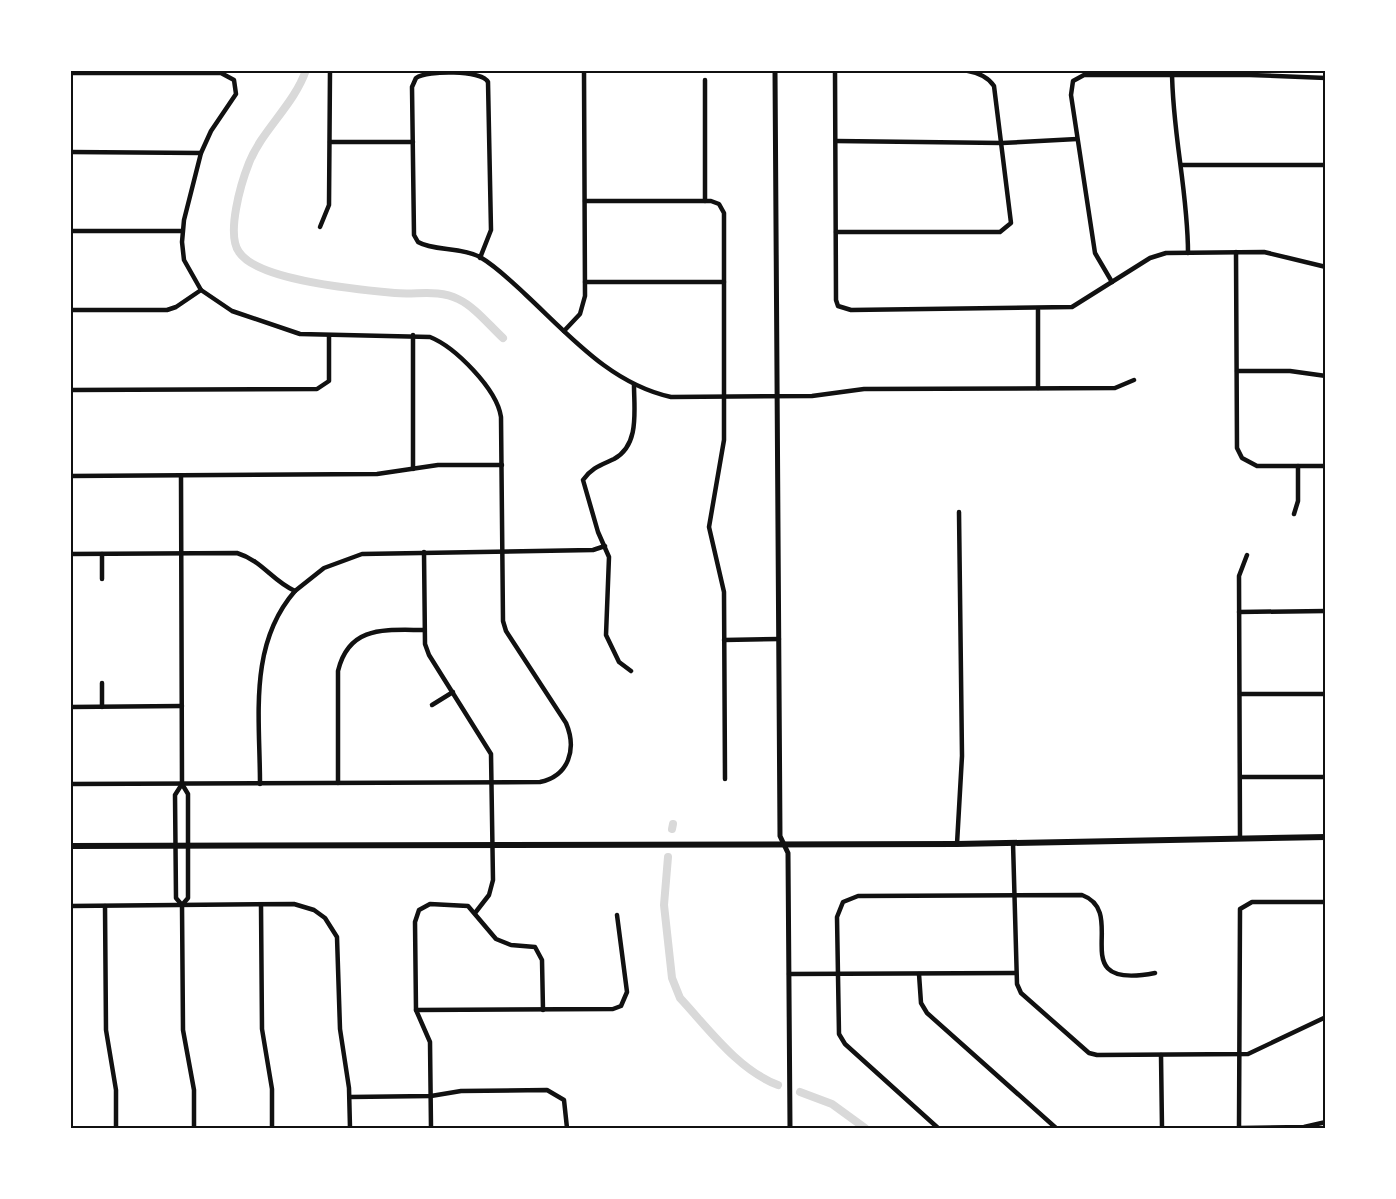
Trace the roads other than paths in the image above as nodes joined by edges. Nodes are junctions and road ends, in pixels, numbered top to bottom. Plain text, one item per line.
1 (330, 70) edge
2 (584, 70) edge
3 (775, 70) edge
4 (836, 70) edge
5 (913, 70) edge
6 (121, 71) edge
7 (132, 71) edge
8 (70, 73) edge
9 (1172, 73) edge
10 (1326, 78) edge
11 (705, 80) dead end
12 (1077, 139) junction
13 (836, 141) junction
14 (330, 142) junction
15 (413, 142) junction
16 (1002, 143) junction
17 (70, 152) edge
18 (201, 153) junction
19 (1182, 165) junction
20 (1326, 165) edge
21 (585, 201) junction
22 (705, 201) junction
23 (320, 227) dead end
24 (70, 231) edge
25 (182, 231) junction
26 (836, 232) junction
27 (1236, 252) junction
28 (1188, 253) junction
29 (480, 258) junction
30 (1326, 267) edge
31 (585, 282) junction
32 (724, 282) junction
33 (1112, 282) junction
34 (201, 290) junction
35 (70, 310) edge
36 (1038, 310) junction
37 (564, 331) junction
38 (413, 335) junction
39 (329, 336) junction
40 (1237, 371) junction
41 (1326, 376) edge
42 (1134, 380) dead end
43 (634, 385) junction
44 (1038, 388) junction
45 (70, 390) edge
46 (725, 397) junction
47 (777, 397) junction
48 (502, 465) junction
49 (1298, 466) junction
50 (1326, 466) edge
51 (413, 469) junction
52 (70, 476) edge
53 (181, 476) junction
54 (959, 512) dead end
55 (1294, 514) dead end
56 (605, 546) junction
57 (424, 552) junction
58 (502, 552) junction
59 (182, 553) junction
60 (70, 554) edge
61 (102, 554) junction
62 (1246, 555) dead end
63 (102, 579) dead end
64 (295, 591) junction
65 (1326, 611) edge
66 (1239, 612) junction
67 (424, 630) junction
68 (779, 639) junction
69 (724, 640) junction
70 (631, 670) dead end
71 (102, 683) dead end
72 (453, 692) junction
73 (1240, 694) junction
74 (1326, 694) edge
75 (432, 705) dead end
76 (102, 706) junction
77 (182, 706) junction
78 (70, 707) edge
79 (1240, 777) junction
80 (1326, 777) edge
81 (725, 779) dead end
82 (493, 782) junction
83 (338, 783) junction
84 (70, 784) edge
85 (182, 784) junction
86 (260, 784) junction
87 (1326, 837) edge
88 (1240, 838) junction
89 (493, 843) junction
90 (1013, 843) junction
91 (957, 844) junction
92 (176, 845) junction
93 (188, 845) junction
94 (784, 845) junction
95 (70, 846) edge
96 (1015, 895) junction
97 (1326, 902) edge
98 (182, 905) junction
99 (261, 905) junction
100 (70, 906) edge
101 (105, 906) junction
102 (475, 913) junction
103 (617, 915) dead end
104 (1015, 973) junction
105 (789, 974) junction
106 (837, 974) junction
107 (919, 974) junction
108 (1155, 974) dead end
109 (543, 1010) junction
110 (416, 1011) junction
111 (1326, 1017) edge
112 (1239, 1054) junction
113 (1161, 1055) junction
114 (431, 1096) junction
115 (350, 1097) junction
116 (1326, 1122) edge
117 (116, 1128) edge
118 (194, 1128) edge
119 (272, 1128) edge
120 (350, 1128) edge
121 (431, 1128) edge
122 (567, 1128) edge
123 (790, 1128) edge
124 (938, 1128) edge
125 (1056, 1128) edge
126 (1162, 1128) edge
127 (1239, 1128) edge

1 - 14 street
2 - 21 street
3 - 47 street
4 - 13 street
5 - 16 street
6 - 7 street
6 - 8 street
7 - 18 street
9 - 10 street
9 - 12 street
9 - 19 street
11 - 22 street
12 - 16 street
12 - 33 street
13 - 16 street
13 - 26 street
14 - 15 street
14 - 23 street
15 - 29 street
15 - 29 street
16 - 26 street
17 - 18 street
18 - 25 street
19 - 20 street
19 - 28 street
21 - 22 street
21 - 31 street
22 - 32 street
24 - 25 street
25 - 34 street
26 - 36 street
27 - 28 street
27 - 30 street
27 - 40 street
28 - 33 street
29 - 37 street
31 - 32 street
31 - 37 street
32 - 46 street
33 - 36 street
34 - 35 street
34 - 39 street
36 - 44 street
37 - 43 street
38 - 39 street
38 - 48 street
38 - 51 street
39 - 45 street
40 - 41 street
40 - 49 street
42 - 44 street
43 - 46 street
43 - 56 street
44 - 47 street
46 - 47 street
46 - 69 street
47 - 68 street
48 - 51 street
48 - 58 street
49 - 50 street
49 - 55 street
51 - 53 street
52 - 53 street
53 - 59 street
54 - 91 street
56 - 58 street
56 - 70 street
57 - 58 street
57 - 64 street
57 - 67 street
58 - 82 street
59 - 61 street
59 - 64 street
59 - 77 street
60 - 61 street
61 - 63 street
62 - 66 street
64 - 86 street
65 - 66 street
66 - 73 street
67 - 72 street
67 - 83 street
68 - 69 street
68 - 94 street
69 - 81 street
71 - 76 street
72 - 75 street
72 - 82 street
73 - 74 street
73 - 79 street
76 - 77 street
76 - 78 street
77 - 85 street
79 - 80 street
79 - 88 street
82 - 83 street
82 - 89 street
83 - 86 street
84 - 85 street
85 - 86 street
85 - 92 street
85 - 93 street
87 - 88 main road
88 - 90 main road
89 - 93 main road
89 - 94 main road
89 - 102 street
90 - 91 main road
90 - 96 street
91 - 94 main road
92 - 93 main road
92 - 95 main road
92 - 98 street
93 - 98 street
94 - 105 street
96 - 104 street
96 - 106 street
96 - 108 street
97 - 112 street
98 - 99 street
98 - 101 street
98 - 118 street
99 - 115 street
99 - 119 street
100 - 101 street
101 - 117 street
102 - 109 street
102 - 110 street
103 - 109 street
104 - 107 street
104 - 113 street
105 - 106 street
105 - 123 street
106 - 107 street
106 - 124 street
107 - 125 street
109 - 110 street
110 - 114 street
111 - 112 street
112 - 113 street
112 - 127 street
113 - 126 street
114 - 115 street
114 - 121 street
114 - 122 street
115 - 120 street
116 - 127 street

